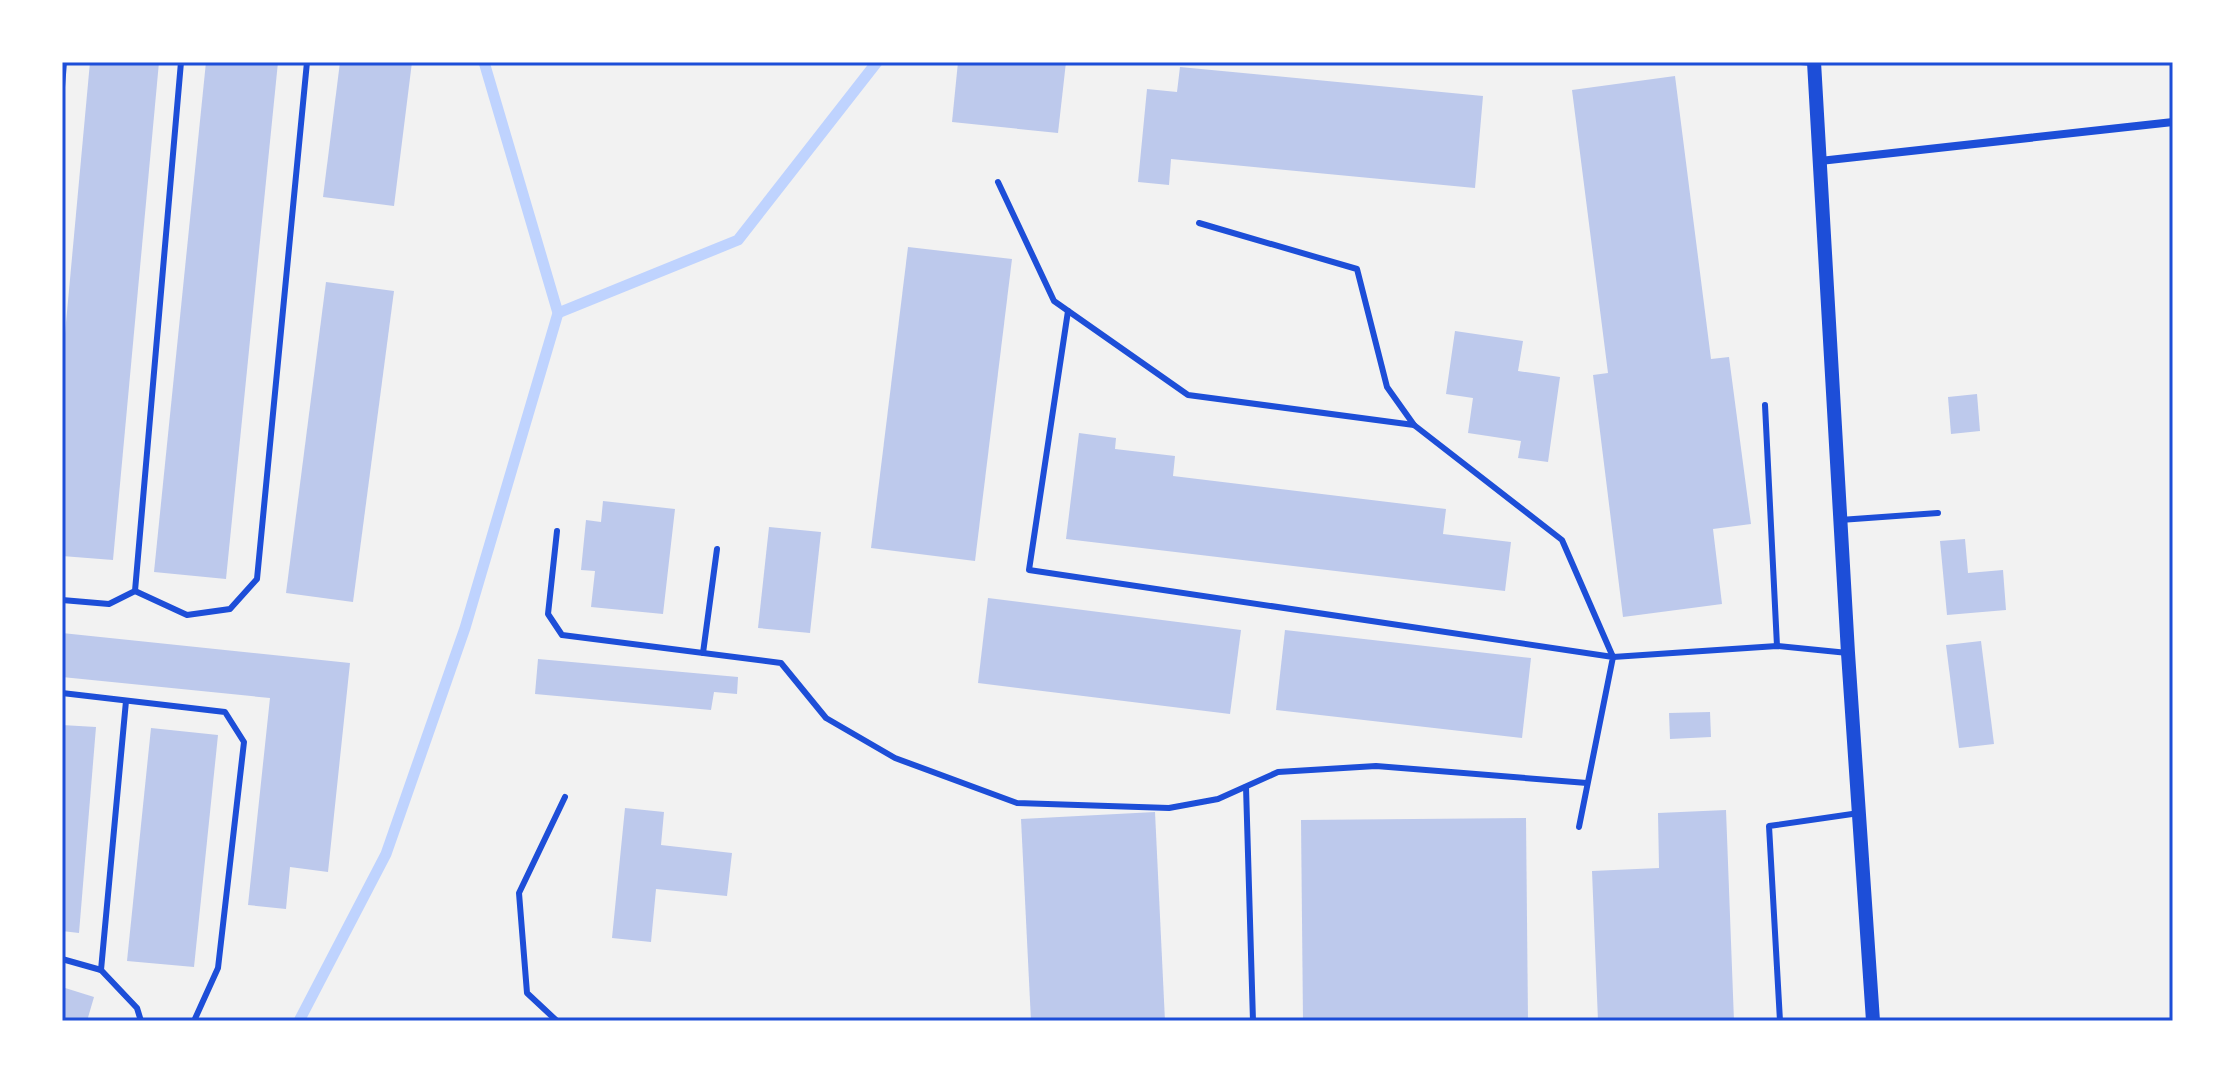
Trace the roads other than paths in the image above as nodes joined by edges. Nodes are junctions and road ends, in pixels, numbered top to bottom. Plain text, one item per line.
1 (64, 62) edge
2 (181, 62) edge
3 (307, 62) edge
4 (1801, 62) edge
5 (1814, 62) edge
6 (62, 87) edge
7 (2173, 122) edge
8 (1820, 161) junction
9 (998, 182) dead end
10 (1199, 223) dead end
11 (1068, 311) junction
12 (1765, 405) dead end
13 (1414, 425) junction
14 (1938, 513) dead end
15 (1840, 520) junction
16 (557, 531) dead end
17 (717, 549) dead end
18 (135, 591) junction
19 (62, 600) edge
20 (1777, 646) junction
21 (703, 653) junction
22 (1848, 653) junction
23 (1613, 657) junction
24 (62, 693) edge
25 (126, 701) junction
26 (1587, 783) junction
27 (1246, 787) junction
28 (565, 797) dead end
29 (1859, 813) junction
30 (1579, 827) dead end
31 (62, 959) edge
32 (101, 970) junction
33 (141, 1021) edge
34 (194, 1021) edge
35 (557, 1021) edge
36 (1253, 1021) edge
37 (1780, 1021) edge
38 (1873, 1021) edge

1 - 6 lane
2 - 18 lane
3 - 18 lane
4 - 5 lane
5 - 8 street
7 - 8 street
8 - 15 street
9 - 11 lane
10 - 13 lane
11 - 13 lane
11 - 23 lane
12 - 20 lane
13 - 23 lane
14 - 15 lane
15 - 22 street
16 - 21 lane
17 - 21 lane
18 - 19 lane
20 - 22 lane
20 - 23 lane
21 - 27 lane
22 - 29 street
23 - 26 lane
24 - 25 lane
25 - 32 lane
25 - 34 lane
26 - 27 lane
26 - 30 lane
27 - 36 lane
28 - 35 lane
29 - 37 lane
29 - 38 street
31 - 32 lane
32 - 33 lane

